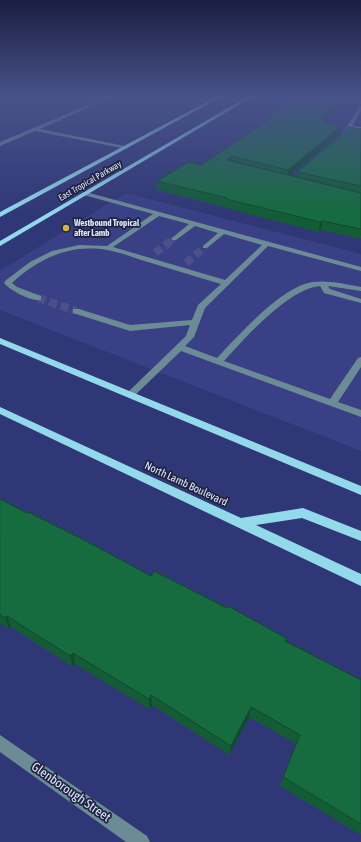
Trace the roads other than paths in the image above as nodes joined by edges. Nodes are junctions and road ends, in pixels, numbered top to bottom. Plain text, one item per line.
1 (17, 136) edge
2 (69, 136) edge
3 (147, 136) edge
4 (184, 136) edge
5 (342, 136) edge
6 (339, 140) edge
7 (0, 144) edge
8 (125, 148) junction
9 (86, 194) junction
10 (158, 214) junction
11 (0, 215) edge
12 (193, 224) junction
13 (223, 232) junction
14 (174, 239) tunnel mouth
15 (0, 244) edge
16 (267, 244) junction
17 (205, 246) tunnel mouth
18 (108, 248) junction
19 (155, 253) tunnel mouth
20 (147, 260) junction
21 (186, 263) tunnel mouth
22 (179, 269) junction
23 (361, 269) edge
24 (226, 283) junction
25 (322, 284) junction
26 (361, 289) edge
27 (38, 298) tunnel mouth
28 (361, 301) edge
29 (76, 312) tunnel mouth
30 (195, 322) junction
31 (0, 341) edge
32 (179, 347) junction
33 (361, 360) edge
34 (219, 361) junction
35 (130, 395) junction
36 (332, 403) junction
37 (0, 410) edge
38 (361, 414) edge
39 (361, 492) edge
40 (240, 523) junction
41 (361, 536) edge
42 (361, 580) edge
43 (0, 743) edge
44 (141, 842) edge

1 - 7 street
2 - 8 street
3 - 8 main road, East Tropical Parkway
4 - 9 main road, East Tropical Parkway
5 - 6 street
8 - 11 main road, East Tropical Parkway
9 - 10 street
9 - 15 main road, East Tropical Parkway
10 - 12 street
10 - 18 street
12 - 13 street
12 - 14 street
13 - 16 street
13 - 17 street
16 - 23 street
16 - 24 street
18 - 20 street
18 - 27 street
19 - 20 street
20 - 22 street
21 - 22 street
22 - 24 street
24 - 30 street
25 - 26 street
25 - 28 street
25 - 34 street
29 - 30 street
30 - 32 street
31 - 35 main road
32 - 34 street
32 - 35 street
33 - 36 street
34 - 36 street
35 - 39 main road
36 - 38 street
37 - 40 main road, North Lamb Boulevard
40 - 41 main road
40 - 42 main road, North Lamb Boulevard
43 - 44 street, Glenborough Street

